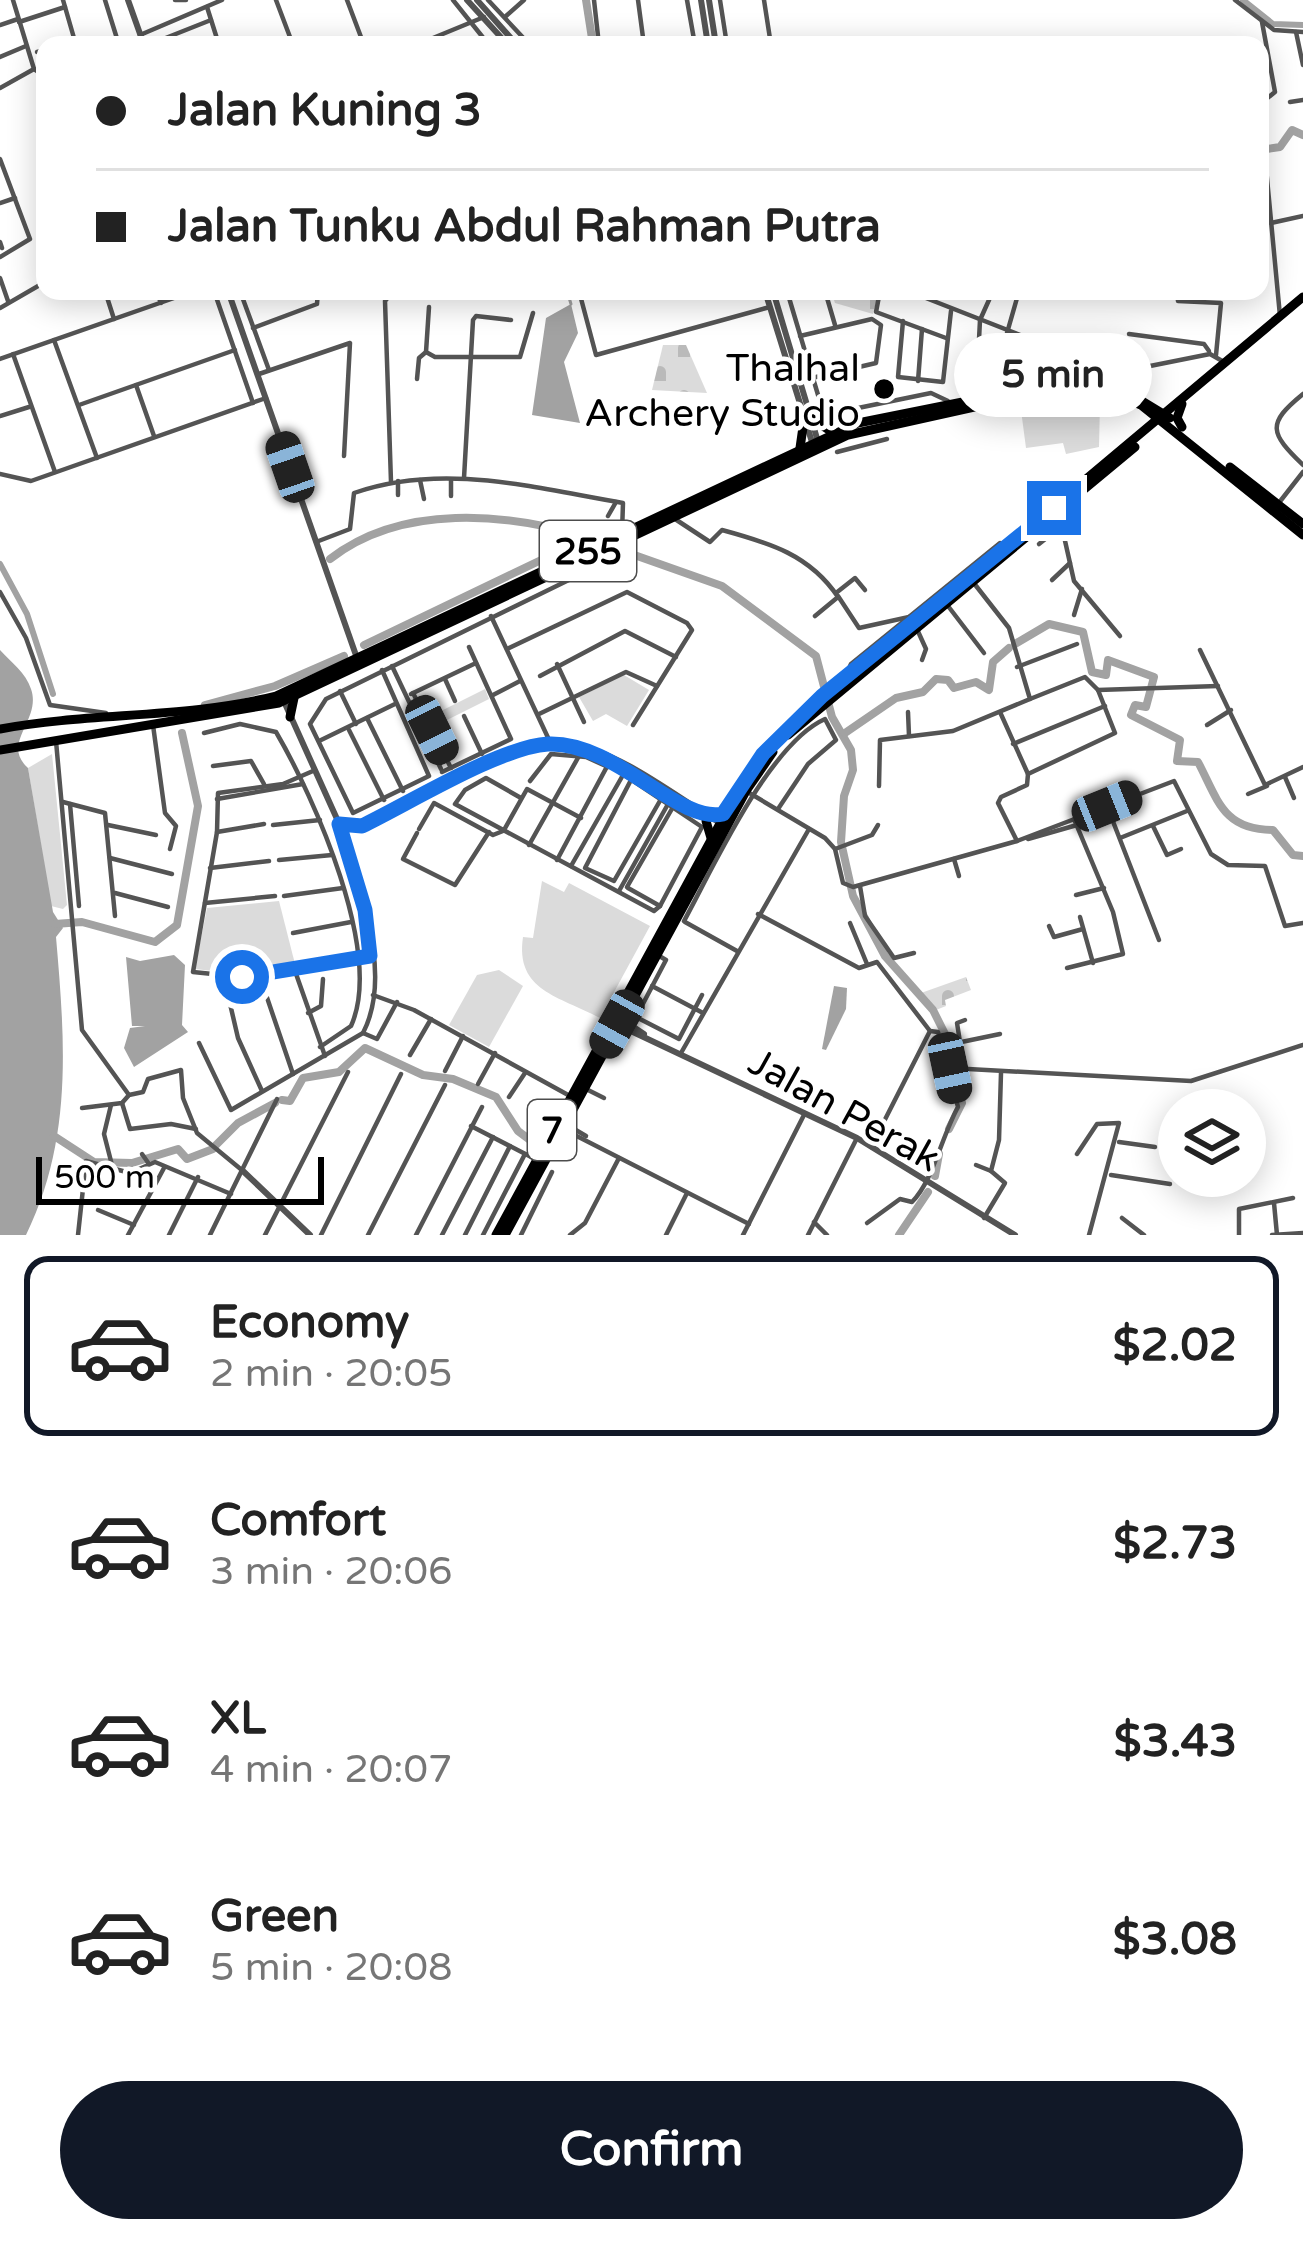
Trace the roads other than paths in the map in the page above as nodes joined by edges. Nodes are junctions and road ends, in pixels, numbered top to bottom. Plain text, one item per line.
1 (13, 0) edge
2 (105, 0) edge
3 (128, 0) edge
4 (175, 0) edge
5 (186, 0) edge
6 (222, 0) edge
7 (276, 0) edge
8 (347, 0) edge
9 (453, 0) edge
10 (467, 0) edge
11 (477, 0) edge
12 (488, 0) edge
13 (524, 0) edge
14 (594, 0) edge
15 (638, 0) edge
16 (687, 0) edge
17 (705, 0) edge
18 (720, 0) edge
19 (764, 0) edge
20 (1235, 0) edge
21 (64, 4) edge
22 (207, 7) junction
23 (486, 15) junction
24 (505, 18) junction
25 (211, 20) junction
26 (18, 21) junction
27 (1262, 22) junction
28 (474, 23) junction
29 (0, 25) edge
30 (1299, 32) edge
31 (140, 35) joint
32 (73, 36) edge
33 (116, 36) edge
34 (169, 36) edge
35 (216, 36) edge
36 (290, 36) edge
37 (361, 36) edge
38 (441, 36) edge
39 (483, 36) edge
40 (501, 36) edge
41 (508, 36) edge
42 (522, 36) edge
43 (598, 36) edge
44 (643, 36) edge
45 (693, 36) edge
46 (711, 36) edge
47 (726, 36) edge
48 (770, 36) edge
49 (1265, 36) edge
50 (26, 46) junction
51 (0, 57) edge
52 (1269, 60) edge
53 (1303, 65) edge
54 (34, 69) joint
55 (0, 88) edge
56 (1269, 97) edge
57 (1303, 100) edge
58 (1290, 102) dead end
59 (0, 159) edge
60 (3, 174) edge
61 (15, 198) junction
62 (0, 203) edge
63 (1269, 204) edge
64 (1303, 215) edge
65 (1271, 219) junction
66 (1269, 236) edge
67 (1272, 236) junction
68 (0, 257) edge
69 (0, 278) edge
70 (36, 287) edge
71 (1302, 299) edge
72 (107, 300) edge
73 (166, 300) edge
74 (217, 300) edge
75 (231, 300) edge
76 (243, 300) edge
77 (317, 300) edge
78 (389, 300) edge
79 (581, 300) edge
80 (771, 300) edge
81 (790, 300) edge
82 (828, 300) edge
83 (878, 300) edge
84 (930, 300) edge
85 (989, 300) edge
86 (1017, 300) edge
87 (1178, 300) edge
88 (160, 302) joint
89 (1207, 302) joint
90 (9, 303) junction
91 (773, 306) junction
92 (429, 307) dead end
93 (0, 308) edge
94 (951, 309) junction
95 (533, 313) dead end
96 (1280, 316) junction
97 (114, 319) junction
98 (511, 320) dead end
99 (903, 321) junction
100 (980, 322) junction
101 (835, 326) junction
102 (253, 328) junction
103 (922, 328) junction
104 (1009, 334) junction
105 (1130, 334) dead end
106 (800, 335) junction
107 (948, 339) junction
108 (54, 340) junction
109 (235, 350) junction
110 (426, 352) junction
111 (13, 354) junction
112 (0, 358) edge
113 (471, 358) junction
114 (1218, 359) junction
115 (268, 370) junction
116 (1115, 373) dead end
117 (257, 374) junction
118 (812, 378) junction
119 (1009, 378) junction
120 (417, 379) dead end
121 (1040, 379) junction
122 (799, 381) junction
123 (917, 381) junction
124 (136, 385) junction
125 (1303, 394) edge
126 (266, 398) junction
127 (904, 399) junction
128 (1143, 402) junction
129 (1180, 402) junction
130 (253, 403) junction
131 (949, 403) junction
132 (79, 405) junction
133 (31, 406) junction
134 (901, 412) junction
135 (0, 416) edge
136 (1164, 417) junction
137 (807, 419) junction
138 (872, 427) junction
139 (1180, 430) junction
140 (1147, 432) junction
141 (835, 434) junction
142 (154, 438) junction
143 (876, 439) junction
144 (887, 439) dead end
145 (816, 447) junction
146 (837, 452) dead end
147 (791, 454) junction
148 (344, 456) dead end
149 (97, 458) junction
150 (1303, 468) edge
151 (56, 472) junction
152 (0, 474) edge
153 (464, 478) junction
154 (451, 480) junction
155 (394, 481) junction
156 (420, 481) junction
157 (398, 495) dead end
158 (451, 496) dead end
159 (424, 499) dead end
160 (616, 502) junction
161 (1280, 505) junction
162 (608, 516) dead end
163 (675, 519) junction
164 (1061, 520) junction
165 (1303, 524) edge
166 (621, 535) junction
167 (1303, 535) edge
168 (316, 542) junction
169 (1039, 544) dead end
170 (1070, 563) junction
171 (577, 577) dead end
172 (1052, 580) dead end
173 (973, 582) junction
174 (1082, 589) junction
175 (517, 590) junction
176 (865, 590) dead end
177 (0, 592) edge
178 (837, 594) junction
179 (946, 604) junction
180 (1074, 615) dead end
181 (491, 616) junction
182 (815, 616) dead end
183 (912, 622) junction
184 (1120, 636) dead end
185 (1077, 644) dead end
186 (469, 647) dead end
187 (507, 649) junction
188 (1200, 650) dead end
189 (984, 653) dead end
190 (361, 656) junction
191 (676, 657) junction
192 (922, 660) dead end
193 (476, 663) junction
194 (556, 664) junction
195 (392, 666) junction
196 (1017, 667) junction
197 (382, 670) junction
198 (540, 676) dead end
199 (445, 679) junction
200 (522, 680) junction
201 (657, 686) junction
202 (1220, 686) junction
203 (1098, 689) junction
204 (340, 691) junction
205 (493, 695) junction
206 (828, 695) junction
207 (409, 696) junction
208 (572, 697) junction
209 (1030, 699) junction
210 (280, 700) junction
211 (455, 700) dead end
212 (397, 703) junction
213 (1105, 706) junction
214 (1231, 710) junction
215 (908, 712) dead end
216 (1000, 712) junction
217 (539, 713) junction
218 (464, 716) dead end
219 (175, 718) junction
220 (367, 718) junction
221 (289, 720) junction
222 (108, 721) junction
223 (584, 722) dead end
224 (356, 724) junction
225 (153, 725) junction
226 (633, 725) dead end
227 (1208, 725) dead end
228 (348, 728) junction
229 (0, 729) edge
230 (205, 733) dead end
231 (909, 736) junction
232 (50, 741) junction
233 (319, 742) junction
234 (551, 744) junction
235 (1013, 744) junction
236 (783, 747) junction
237 (0, 750) edge
238 (482, 754) junction
239 (579, 756) junction
240 (610, 763) junction
241 (212, 766) dead end
242 (1303, 766) edge
243 (451, 768) junction
244 (478, 770) junction
245 (313, 771) junction
246 (442, 772) junction
247 (625, 772) junction
248 (1028, 774) junction
249 (300, 776) junction
250 (1285, 777) junction
251 (483, 778) junction
252 (336, 780) junction
253 (631, 780) junction
254 (530, 782) dead end
255 (303, 784) junction
256 (448, 784) junction
257 (264, 786) junction
258 (879, 786) dead end
259 (1267, 786) junction
260 (321, 787) junction
261 (403, 791) junction
262 (751, 794) junction
263 (1248, 794) dead end
264 (521, 798) junction
265 (1294, 798) dead end
266 (217, 799) junction
267 (387, 799) junction
268 (67, 802) junction
269 (554, 802) junction
270 (669, 802) junction
271 (1107, 806) junction
272 (395, 811) junction
273 (778, 811) junction
274 (1187, 811) junction
275 (727, 812) junction
276 (706, 817) junction
277 (580, 818) junction
278 (320, 820) junction
279 (1076, 822) junction
280 (264, 824) dead end
281 (339, 824) junction
282 (108, 825) junction
283 (1152, 825) junction
284 (275, 826) dead end
285 (878, 826) dead end
286 (723, 827) junction
287 (356, 829) junction
288 (809, 829) junction
289 (503, 831) junction
290 (217, 832) junction
291 (489, 832) junction
292 (156, 835) dead end
293 (1120, 838) junction
294 (1017, 842) junction
295 (710, 844) junction
296 (529, 845) junction
297 (347, 846) junction
298 (840, 847) junction
299 (170, 849) dead end
300 (1181, 849) dead end
301 (334, 855) junction
302 (110, 858) junction
303 (955, 859) junction
304 (279, 860) dead end
305 (557, 860) junction
306 (269, 862) dead end
307 (571, 866) junction
308 (210, 868) junction
309 (707, 871) junction
310 (172, 874) dead end
311 (958, 876) dead end
312 (854, 887) junction
313 (344, 888) junction
314 (623, 888) junction
315 (1104, 888) junction
316 (113, 892) junction
317 (1076, 895) dead end
318 (275, 896) dead end
319 (284, 896) dead end
320 (205, 903) junction
321 (79, 906) dead end
322 (168, 907) dead end
323 (758, 914) junction
324 (115, 916) dead end
325 (1081, 917) dead end
326 (680, 919) junction
327 (866, 921) junction
328 (351, 922) junction
329 (1303, 923) edge
330 (1049, 926) dead end
331 (1084, 929) junction
332 (293, 933) dead end
333 (1159, 940) dead end
334 (737, 951) junction
335 (914, 953) dead end
336 (370, 956) junction
337 (661, 957) junction
338 (356, 959) junction
339 (1094, 963) junction
340 (867, 964) junction
341 (1067, 968) dead end
342 (295, 969) junction
343 (260, 975) junction
344 (224, 978) junction
345 (323, 979) dead end
346 (652, 986) junction
347 (702, 994) dead end
348 (373, 995) junction
349 (397, 1002) junction
350 (700, 1012) junction
351 (306, 1014) junction
352 (431, 1018) junction
353 (616, 1020) junction
354 (965, 1020) dead end
355 (933, 1031) junction
356 (363, 1033) junction
357 (1000, 1034) dead end
358 (463, 1036) junction
359 (200, 1043) dead end
360 (951, 1044) junction
361 (1303, 1045) edge
362 (320, 1047) junction
363 (495, 1053) junction
364 (681, 1053) junction
365 (410, 1054) dead end
366 (325, 1056) junction
367 (953, 1068) junction
368 (526, 1070) junction
369 (445, 1071) dead end
370 (349, 1072) dead end
371 (1001, 1072) junction
372 (293, 1074) junction
373 (401, 1074) dead end
374 (445, 1084) dead end
375 (478, 1084) dead end
376 (586, 1088) junction
377 (262, 1092) junction
378 (129, 1095) junction
379 (570, 1096) junction
380 (509, 1097) dead end
381 (604, 1098) dead end
382 (277, 1100) dead end
383 (122, 1103) junction
384 (112, 1105) junction
385 (482, 1107) dead end
386 (82, 1108) dead end
387 (805, 1113) junction
388 (471, 1126) junction
389 (561, 1127) junction
390 (196, 1129) junction
391 (586, 1136) dead end
392 (493, 1137) junction
393 (856, 1138) junction
394 (1117, 1142) junction
395 (510, 1146) junction
396 (871, 1147) junction
397 (1155, 1147) dead end
398 (1077, 1154) dead end
399 (530, 1157) junction
400 (619, 1158) junction
401 (113, 1165) junction
402 (976, 1165) dead end
403 (164, 1168) junction
404 (991, 1171) junction
405 (243, 1172) junction
406 (552, 1172) dead end
407 (1108, 1174) junction
408 (198, 1177) junction
409 (1157, 1182) joint
410 (929, 1185) junction
411 (528, 1187) junction
412 (687, 1193) junction
413 (231, 1194) junction
414 (1155, 1194) dead end
415 (543, 1195) junction
416 (1292, 1198) dead end
417 (1274, 1203) junction
418 (520, 1204) junction
419 (279, 1206) junction
420 (98, 1210) dead end
421 (536, 1211) junction
422 (984, 1218) junction
423 (1122, 1218) dead end
424 (814, 1222) junction
425 (867, 1223) dead end
426 (748, 1224) junction
427 (134, 1225) junction
428 (1303, 1233) edge
429 (509, 1234) edge
430 (78, 1235) edge
431 (128, 1235) edge
432 (169, 1235) edge
433 (210, 1235) edge
434 (265, 1235) edge
435 (310, 1235) edge
436 (321, 1235) edge
437 (368, 1235) edge
438 (416, 1235) edge
439 (442, 1235) edge
440 (465, 1235) edge
441 (483, 1235) edge
442 (570, 1235) edge
443 (666, 1235) edge
444 (743, 1235) edge
445 (808, 1235) edge
446 (826, 1235) edge
447 (1015, 1235) edge
448 (1088, 1235) edge
449 (1144, 1235) edge
450 (1239, 1235) edge
451 (1274, 1235) edge

1 - 26 street
2 - 33 street
3 - 31 street
4 - 5 street
6 - 22 street
7 - 36 street
8 - 37 street
9 - 28 street
10 - 23 street
11 - 23 street
12 - 24 street
13 - 24 street
14 - 43 street
15 - 44 street
16 - 45 street
17 - 46 street
18 - 47 street
19 - 48 street
20 - 27 street
21 - 26 street
21 - 32 street
22 - 25 street
22 - 31 street
23 - 28 street
23 - 40 street
23 - 41 street
24 - 42 street
25 - 34 street
25 - 35 street
26 - 29 street
26 - 50 street
27 - 30 street
27 - 49 street
28 - 38 street
28 - 39 street
30 - 53 street
50 - 51 street
50 - 54 street
52 - 56 street
54 - 55 street
57 - 58 street
59 - 60 street
60 - 61 street
61 - 62 street
61 - 68 street
63 - 65 street
64 - 65 street
65 - 67 street
66 - 67 street
67 - 96 street
69 - 90 street
70 - 90 street
71 - 96 main road, 7
72 - 97 street
73 - 88 street
74 - 109 street
75 - 117 street
76 - 102 street
77 - 102 street
78 - 155 street
79 - 91 street
80 - 91 street
81 - 106 street
82 - 101 street
83 - 99 street
84 - 94 street
85 - 100 street
86 - 104 street
87 - 89 street
88 - 97 street
89 - 114 street
90 - 93 street
91 - 122 street
91 - 137 street
92 - 110 street
94 - 100 street
94 - 107 street
95 - 113 street
96 - 114 main road, 7
97 - 108 street
98 - 113 street
99 - 103 street
99 - 123 street
100 - 104 street
100 - 119 street
101 - 106 street
101 - 118 street
102 - 115 street
103 - 107 street
103 - 123 street
104 - 119 street
104 - 121 street
105 - 114 street
106 - 118 street
107 - 123 street
108 - 111 street
108 - 132 street
109 - 124 street
109 - 130 street
110 - 113 street
110 - 120 street
111 - 112 street
111 - 133 street
113 - 153 street
114 - 116 street
114 - 129 main road, 7
115 - 117 street
115 - 148 street
117 - 126 street
118 - 122 street
118 - 127 street
119 - 121 street
121 - 128 main road, 255
121 - 131 main road, 255
122 - 137 street
124 - 132 street
124 - 142 street
125 - 150 street
126 - 130 street
126 - 168 street
127 - 131 street
127 - 134 street
128 - 129 main road
128 - 136 main road, 255
128 - 138 main road, 255
128 - 140 main road
129 - 136 main road, 7
129 - 139 main road
130 - 142 street
131 - 134 main road, 255
132 - 149 street
133 - 135 street
133 - 151 street
134 - 141 main road, 255
136 - 139 main road, 255
136 - 140 main road, 7
137 - 141 main road
137 - 145 street
137 - 147 main road
138 - 143 street
138 - 145 main road, 255
139 - 140 main road
139 - 161 main road, 255
140 - 164 main road, 7
140 - 183 main road, 7
141 - 145 main road, 255
142 - 149 street
143 - 144 street
143 - 146 street
145 - 147 main road, 255
145 - 163 main road, 255
147 - 166 main road, 255
149 - 151 street
150 - 161 street
151 - 152 street
153 - 154 street
153 - 160 street
154 - 156 street
154 - 158 street
155 - 156 street
155 - 157 street
155 - 168 street
156 - 159 street
160 - 162 street
160 - 166 street
161 - 165 main road, 255
161 - 167 main road, 255
163 - 175 main road, 255
163 - 178 street
164 - 169 street
164 - 170 street
164 - 173 main road, 7
166 - 175 main road, 255
168 - 190 street
170 - 172 street
170 - 174 street
171 - 181 street
173 - 179 main road, 7
173 - 196 street
174 - 180 street
174 - 184 street
175 - 190 main road, 255
176 - 178 street
177 - 222 street
178 - 182 street
178 - 183 street
179 - 183 main road, 7
179 - 189 street
181 - 187 street
181 - 195 street
183 - 192 street
183 - 206 main road, 7
183 - 206 main road, 7
185 - 196 street
186 - 193 street
187 - 191 street
187 - 200 street
188 - 202 street
190 - 210 main road, 255
190 - 210 main road, 255
191 - 194 street
191 - 201 street
193 - 199 street
193 - 205 street
194 - 198 street
194 - 208 street
195 - 197 street
195 - 207 street
196 - 209 street
197 - 204 street
197 - 212 street
199 - 207 street
199 - 211 street
200 - 205 street
200 - 217 street
201 - 208 street
201 - 226 street
202 - 203 street
202 - 214 street
203 - 209 street
203 - 213 street
204 - 224 street
204 - 233 street
205 - 238 street
206 - 236 main road, 7
206 - 275 main road, 7
207 - 212 street
207 - 243 street
207 - 246 street
208 - 217 street
208 - 223 street
209 - 216 street
210 - 219 main road, 255
210 - 221 main road
210 - 221 main road
212 - 220 street
212 - 261 street
213 - 235 street
213 - 248 street
214 - 227 street
214 - 259 street
215 - 231 street
216 - 231 street
216 - 235 street
217 - 234 street
218 - 238 street
219 - 222 main road, 255
219 - 225 main road, 255
220 - 224 street
220 - 261 street
221 - 245 street
222 - 229 main road, 255
224 - 228 street
225 - 232 main road, 255
225 - 299 street
228 - 233 street
228 - 267 street
230 - 249 street
231 - 258 street
232 - 237 main road, 255
232 - 268 street
233 - 252 street
234 - 240 street
234 - 244 street
235 - 248 street
236 - 262 main road, 7
236 - 273 street
238 - 243 street
239 - 240 street
239 - 254 street
239 - 269 street
240 - 247 street
240 - 277 street
241 - 257 street
242 - 250 street
243 - 246 street
244 - 251 street
244 - 256 street
245 - 249 street
245 - 260 street
246 - 256 street
247 - 253 street
247 - 270 street
247 - 307 street
248 - 294 street
249 - 255 street
249 - 257 street
250 - 259 street
250 - 265 street
251 - 264 street
251 - 289 street
252 - 260 street
252 - 267 street
253 - 270 street
253 - 270 street
255 - 266 street
255 - 278 street
256 - 272 street
257 - 266 street
259 - 263 street
260 - 281 street
261 - 267 street
262 - 273 street
262 - 286 main road, 7
262 - 309 street
264 - 269 street
264 - 289 street
266 - 290 street
267 - 272 street
268 - 282 street
268 - 321 street
268 - 378 street
269 - 277 street
269 - 296 street
270 - 276 street
270 - 314 street
270 - 314 street
271 - 274 street
271 - 279 street
271 - 293 street
272 - 287 street
273 - 288 street
274 - 283 street
274 - 329 street
275 - 276 main road
275 - 286 main road, 7
276 - 286 street
276 - 295 main road
277 - 305 street
278 - 284 street
278 - 301 street
279 - 294 street
279 - 315 street
280 - 290 street
281 - 287 street
281 - 297 street
282 - 292 street
282 - 302 street
283 - 293 street
283 - 300 street
285 - 298 street
286 - 295 main road, 7
286 - 309 main road, 7
287 - 297 street
288 - 298 street
288 - 323 street
289 - 291 street
289 - 296 street
290 - 308 street
291 - 291 street
293 - 333 street
294 - 303 street
295 - 353 main road, 7
296 - 305 street
297 - 336 street
298 - 312 street
301 - 304 street
301 - 313 street
302 - 310 street
302 - 316 street
303 - 311 street
303 - 312 street
305 - 307 street
306 - 308 street
307 - 314 street
308 - 320 street
309 - 326 main road, 7
312 - 327 street
313 - 319 street
313 - 328 street
315 - 317 street
315 - 339 street
316 - 322 street
316 - 324 street
318 - 320 street
320 - 344 street
323 - 334 street
323 - 340 street
325 - 331 street
326 - 334 street
326 - 337 main road, 7
327 - 335 street
327 - 340 street
328 - 332 street
328 - 338 street
330 - 331 street
331 - 339 street
334 - 350 street
336 - 338 street
336 - 348 street
337 - 346 street
337 - 353 main road, 7
338 - 342 street
338 - 362 street
339 - 341 street
340 - 355 street
342 - 343 street
342 - 351 street
343 - 344 street
343 - 372 street
344 - 377 street
345 - 351 street
346 - 350 street
346 - 350 street
347 - 350 street
348 - 349 street
348 - 356 street
349 - 352 street
349 - 356 street
350 - 364 street
351 - 362 street
352 - 358 street
352 - 365 street
353 - 364 street, Jalan Perak
353 - 376 main road, 7
353 - 379 main road, 7
354 - 360 street
355 - 360 street
355 - 396 street
356 - 366 street
357 - 360 street
358 - 363 street
358 - 369 street
359 - 377 street
360 - 367 street
361 - 371 street
362 - 366 street
363 - 368 street
363 - 375 street
364 - 387 street, Jalan Perak
366 - 372 street
367 - 371 street
367 - 410 street
368 - 379 street
368 - 380 street
370 - 419 street
371 - 404 street
372 - 377 street
373 - 436 street
374 - 437 street
376 - 381 street
376 - 389 main road, 7
376 - 391 street
378 - 383 street
378 - 390 street
379 - 399 main road, 7
382 - 405 street
383 - 384 street
383 - 390 street
384 - 386 street
384 - 401 street
385 - 388 street
387 - 393 street, Jalan Perak
387 - 426 street
388 - 392 street
388 - 438 street
389 - 400 street
389 - 411 main road, 7
390 - 405 street
392 - 395 street
392 - 439 street
393 - 396 street, Jalan Perak
393 - 424 street
394 - 397 street
394 - 398 street
394 - 407 street
395 - 399 street
395 - 440 street
396 - 410 street, Jalan Perak
399 - 429 main road, 7
399 - 441 street
400 - 412 street
400 - 442 street
401 - 403 street
401 - 430 street
402 - 404 street
403 - 408 street
403 - 427 street
404 - 422 street
405 - 413 street
405 - 419 street
406 - 415 street
407 - 409 street
407 - 448 street
408 - 413 street
408 - 432 street
409 - 414 street
410 - 422 street, Jalan Perak
410 - 425 street
411 - 415 street
411 - 418 main road, 7
412 - 426 street
412 - 443 street
413 - 433 street
415 - 421 street
416 - 417 street
417 - 450 street
417 - 451 street
418 - 421 street
418 - 429 main road, 7
419 - 434 street
419 - 435 street
420 - 427 street
421 - 429 street
422 - 447 street, Jalan Perak
423 - 449 street
424 - 445 street
424 - 446 street
426 - 444 street
427 - 431 street
428 - 451 street

